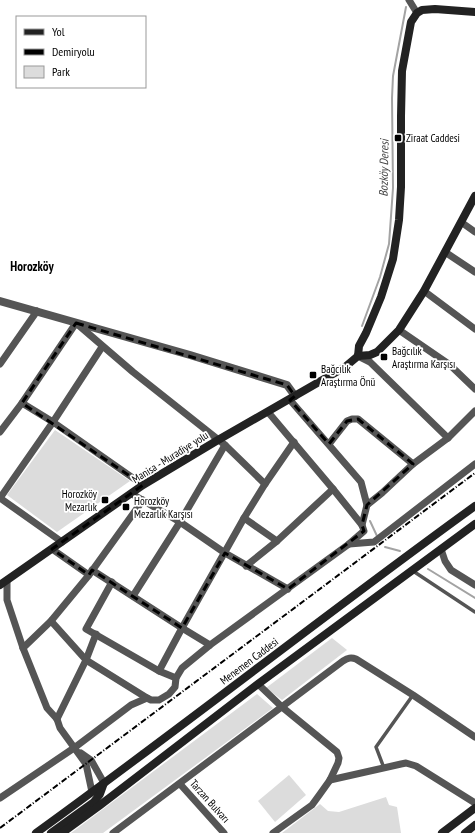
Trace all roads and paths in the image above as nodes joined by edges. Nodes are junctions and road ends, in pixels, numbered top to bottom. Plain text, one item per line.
1 (409, 0) edge
2 (475, 12) edge
3 (417, 13) junction
4 (475, 196) edge
5 (472, 208) edge
6 (461, 222) junction
7 (475, 232) edge
8 (445, 252) junction
9 (475, 272) edge
10 (424, 291) junction
11 (0, 301) edge
12 (37, 311) junction
13 (76, 323) junction
14 (475, 327) edge
15 (399, 330) junction
16 (102, 347) junction
17 (358, 356) junction
18 (0, 364) edge
19 (475, 389) edge
20 (293, 398) junction
21 (22, 403) junction
22 (475, 411) edge
23 (268, 412) junction
24 (53, 422) junction
25 (0, 432) edge
26 (448, 438) junction
27 (222, 442) junction
28 (294, 442) junction
29 (329, 444) junction
30 (413, 464) junction
31 (475, 464) edge
32 (265, 484) junction
33 (143, 485) junction
34 (333, 489) junction
35 (132, 494) junction
36 (0, 498) edge
37 (143, 500) junction
38 (367, 505) junction
39 (475, 506) edge
40 (244, 518) junction
41 (180, 522) junction
42 (475, 524) edge
43 (363, 528) junction
44 (277, 541) junction
45 (62, 542) junction
46 (374, 542) junction
47 (348, 544) junction
48 (52, 549) junction
49 (441, 549) junction
50 (225, 553) junction
51 (246, 566) junction
52 (412, 570) junction
53 (91, 572) junction
54 (7, 580) junction
55 (112, 582) junction
56 (0, 585) edge
57 (475, 585) edge
58 (288, 589) junction
59 (133, 596) junction
60 (3, 600) edge
61 (475, 612) edge
62 (51, 621) junction
63 (182, 628) junction
64 (96, 634) junction
65 (210, 645) junction
66 (23, 648) junction
67 (86, 660) junction
68 (159, 671) junction
69 (176, 678) junction
70 (258, 684) junction
71 (412, 695) junction
72 (146, 698) junction
73 (282, 707) junction
74 (57, 719) junction
75 (475, 737) edge
76 (74, 748) junction
77 (384, 768) junction
78 (330, 780) junction
79 (104, 783) junction
80 (180, 784) junction
81 (92, 792) junction
82 (0, 798) edge
83 (475, 803) edge
84 (475, 808) edge
85 (475, 825) edge
86 (36, 833) edge
87 (51, 833) edge
88 (62, 833) edge
89 (113, 833) edge
90 (224, 833) edge
91 (272, 833) edge
92 (442, 833) edge
93 (465, 833) edge

1 - 3 street
2 - 3 main road
3 - 17 main road
4 - 5 main road
5 - 6 main road
6 - 7 street
6 - 8 main road
8 - 9 street
8 - 10 main road
10 - 14 street
10 - 15 main road
11 - 12 street
12 - 13 street
12 - 18 street
13 - 16 street
13 - 20 street
13 - 21 street
15 - 17 main road
15 - 19 street
16 - 24 street
16 - 27 street
17 - 20 main road, Manisa - Muradiye yolu
17 - 26 street
20 - 23 main road, Manisa - Muradiye yolu
20 - 29 street
21 - 24 street
21 - 25 street
22 - 26 street
23 - 27 main road, Manisa - Muradiye yolu
23 - 28 street
24 - 33 street
24 - 36 street
26 - 30 street
27 - 32 street
27 - 33 main road, Manisa - Muradiye yolu
27 - 41 street
28 - 32 street
28 - 34 street
29 - 30 street
29 - 38 street
30 - 38 street
31 - 46 street
32 - 40 street
33 - 35 main road, Manisa - Muradiye yolu
34 - 43 street
34 - 44 street
35 - 37 street
35 - 45 main road, Manisa - Muradiye yolu
36 - 45 street
37 - 41 street
37 - 53 street
38 - 43 street
39 - 79 main road, Menemen Caddesi
40 - 44 street
40 - 50 street
41 - 50 street
41 - 59 street
42 - 49 main road
43 - 46 street
43 - 47 street
44 - 51 street
45 - 48 main road, Manisa - Muradiye yolu
46 - 47 street
47 - 58 street
48 - 53 street
48 - 54 main road, Manisa - Muradiye yolu
49 - 52 main road
49 - 57 street
50 - 51 street
50 - 63 street
51 - 58 street
52 - 61 lane
52 - 70 main road
53 - 55 street
53 - 62 street
54 - 56 main road, Manisa - Muradiye yolu
54 - 60 street
55 - 59 street
55 - 64 street
58 - 65 street
59 - 63 street
60 - 66 street
62 - 66 street
62 - 67 street
63 - 65 street
63 - 68 street
64 - 67 street
64 - 68 street
65 - 69 street
66 - 74 street
67 - 72 street
67 - 74 street
68 - 69 street
69 - 72 street
70 - 73 street
70 - 88 main road
71 - 73 street
71 - 75 street
71 - 77 lane
72 - 76 street
73 - 78 street
73 - 80 street
74 - 76 street
76 - 79 street
76 - 81 street
76 - 82 street
77 - 78 street
77 - 83 street
78 - 91 street
79 - 81 main road, Menemen Caddesi
79 - 87 main road
80 - 89 street
80 - 90 street, Tarzan Bulvarı
81 - 86 main road, Menemen Caddesi
84 - 92 main road
85 - 93 main road

